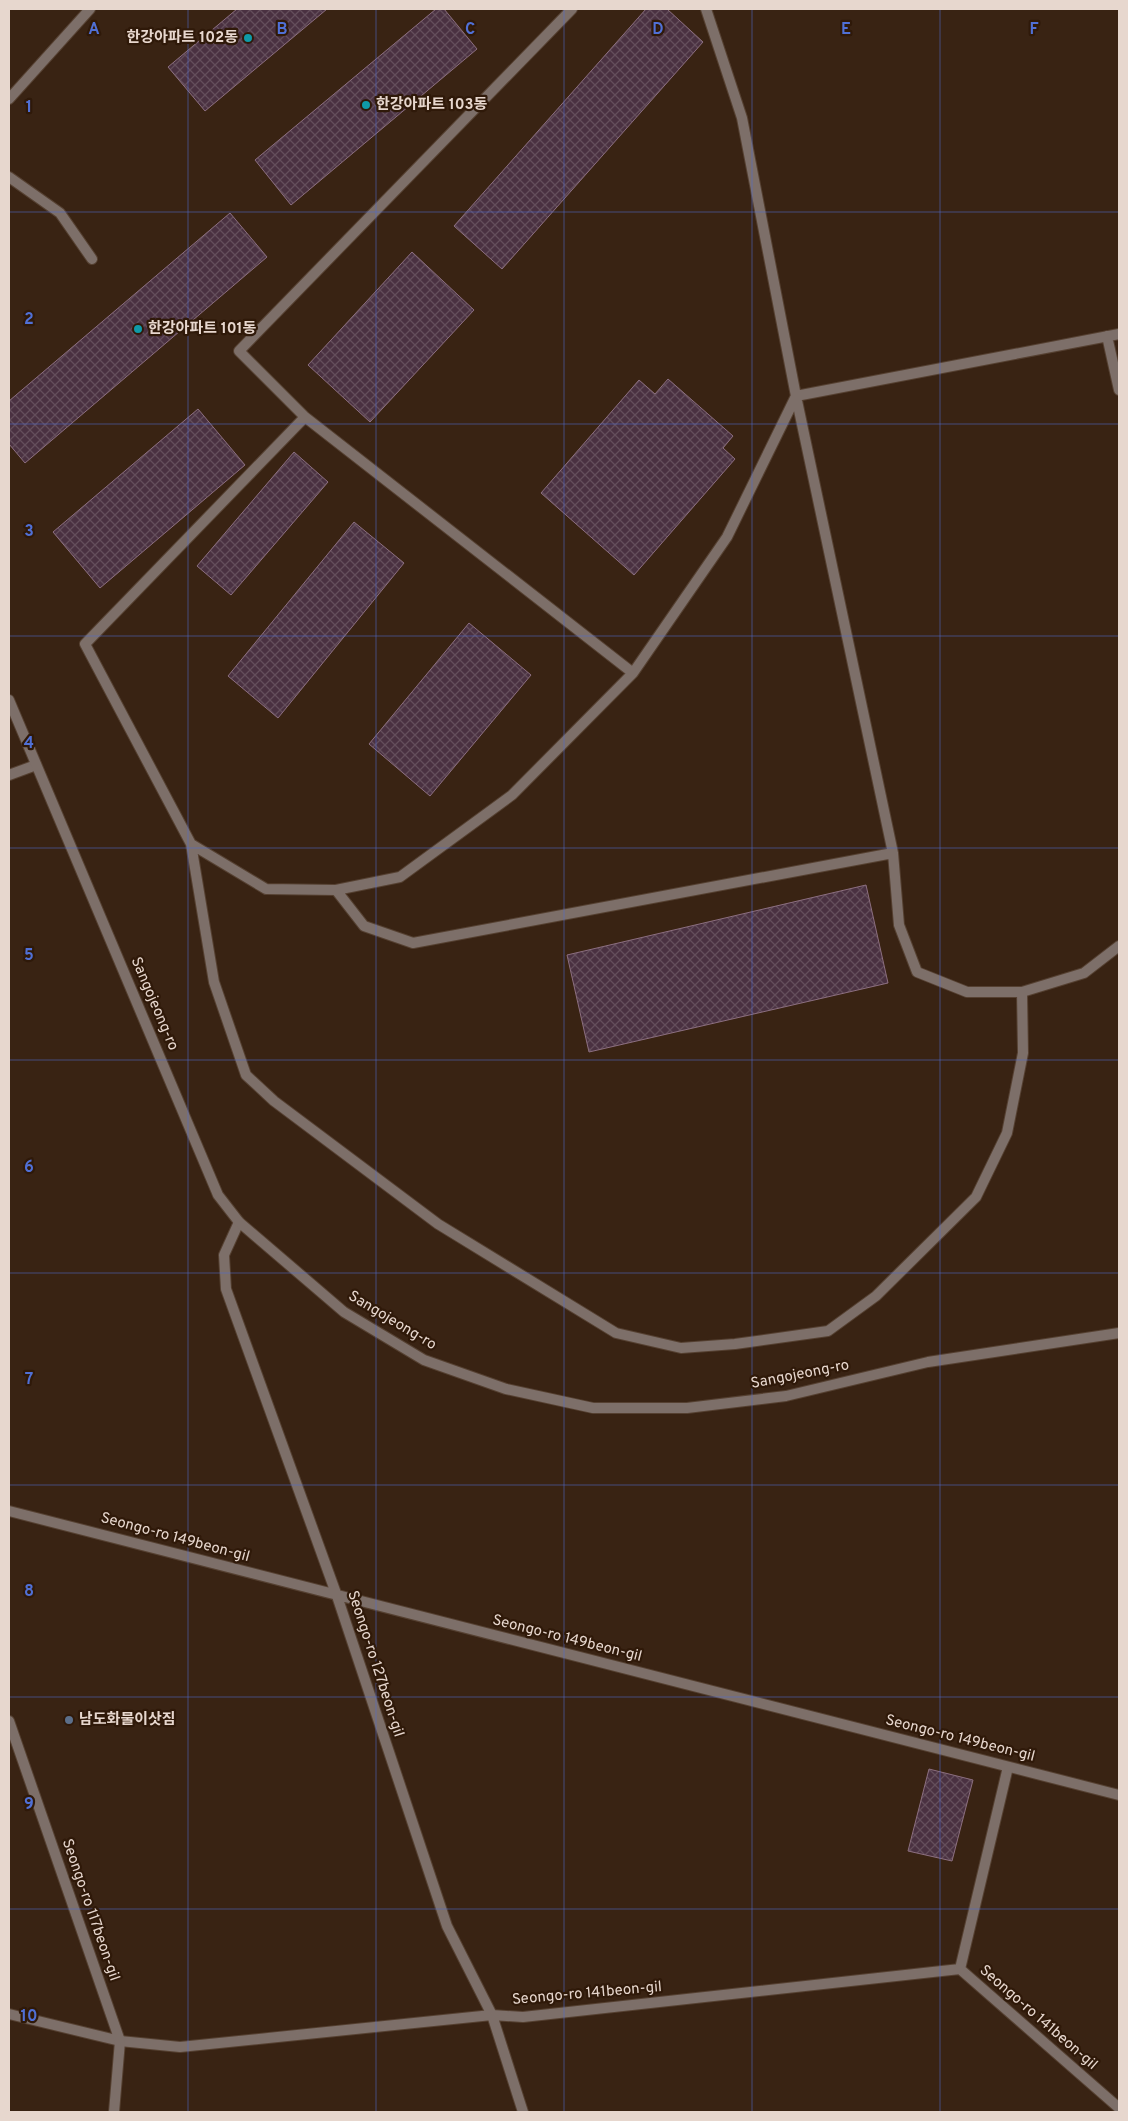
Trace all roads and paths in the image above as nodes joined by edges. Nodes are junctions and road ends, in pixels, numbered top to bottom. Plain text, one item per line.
1 (90, 9) edge
2 (572, 9) edge
3 (706, 9) edge
4 (9, 99) edge
5 (9, 177) edge
6 (92, 260) dead end
7 (1119, 334) edge
8 (1107, 336) junction
9 (1119, 390) edge
10 (796, 396) junction
11 (305, 417) junction
12 (633, 673) junction
13 (9, 700) edge
14 (36, 765) junction
15 (9, 775) edge
16 (191, 844) junction
17 (893, 853) junction
18 (336, 890) junction
19 (1119, 946) edge
20 (1022, 992) junction
21 (239, 1222) junction
22 (1119, 1333) edge
23 (9, 1510) edge
24 (337, 1596) junction
25 (9, 1721) edge
26 (1008, 1767) junction
27 (1119, 1795) edge
28 (960, 1969) junction
29 (9, 2014) edge
30 (492, 2015) junction
31 (120, 2041) junction
32 (1119, 2108) edge
33 (114, 2112) edge
34 (523, 2112) edge

1 - 4 street
2 - 11 street
3 - 10 street
5 - 6 street
7 - 8 street
8 - 9 street
8 - 10 street
10 - 12 street
10 - 17 street
11 - 12 street
11 - 16 street
12 - 18 street
13 - 14 street, Sangojeong-ro
14 - 15 street
14 - 21 street, Sangojeong-ro
16 - 18 street
16 - 20 street
17 - 18 street
17 - 20 street
19 - 20 street
21 - 22 street, Sangojeong-ro
21 - 24 street, Seongo-ro 127beon-gil
23 - 24 street, Seongo-ro 149beon-gil
24 - 26 street, Seongo-ro 149beon-gil
24 - 30 street, Seongo-ro 127beon-gil
25 - 31 street, Seongo-ro 117beon-gil
26 - 27 street, Seongo-ro 149beon-gil
26 - 28 street
28 - 30 street, Seongo-ro 141beon-gil
28 - 32 street, Seongo-ro 141beon-gil
29 - 31 street, Seongo-ro 141beon-gil
30 - 31 street, Seongo-ro 141beon-gil
30 - 34 street, Seongo-ro 127beon-gil
31 - 33 street, Seongo-ro 117beon-gil

